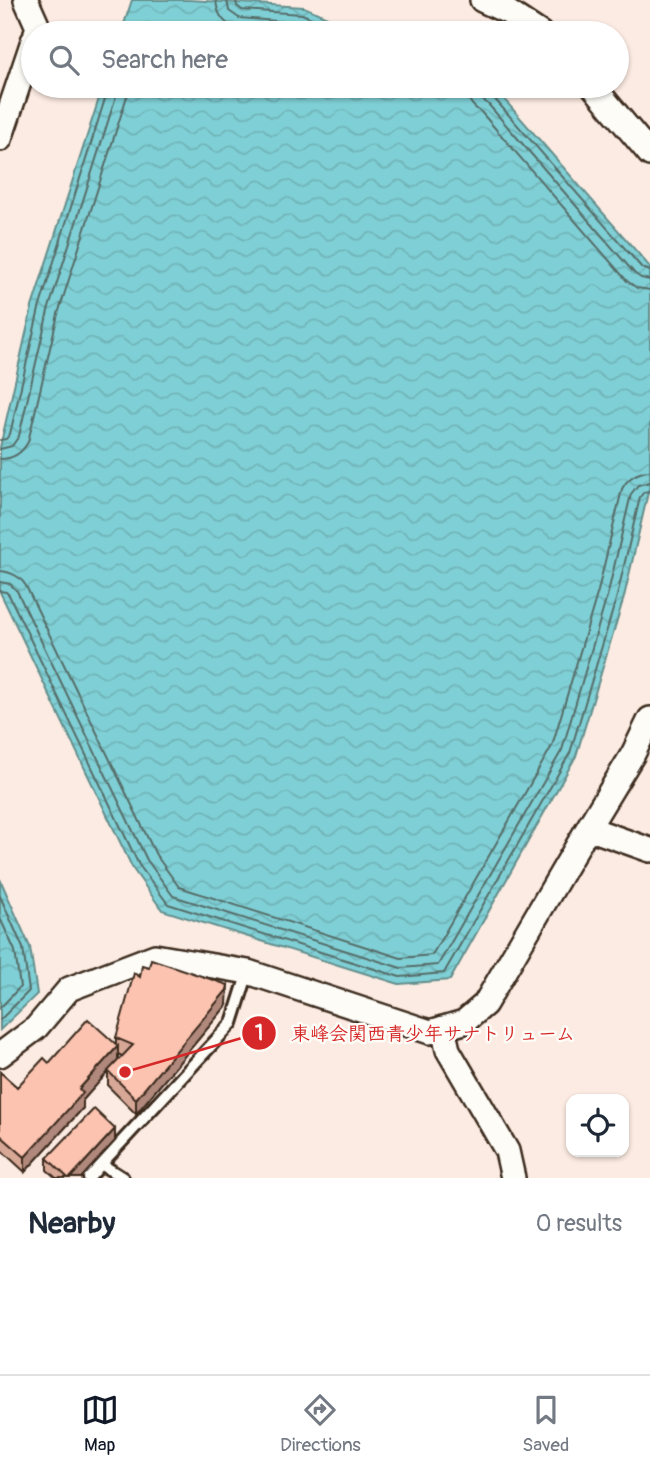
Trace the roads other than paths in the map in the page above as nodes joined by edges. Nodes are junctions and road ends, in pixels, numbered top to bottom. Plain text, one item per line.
1 (26, 0) edge
2 (482, 0) edge
3 (516, 6) edge
4 (35, 21) edge
5 (529, 21) edge
6 (21, 77) edge
7 (603, 98) edge
8 (0, 139) edge
9 (650, 154) edge
10 (650, 719) edge
11 (642, 753) edge
12 (588, 828) junction
13 (650, 850) edge
14 (248, 972) junction
15 (443, 1028) junction
16 (0, 1055) edge
17 (101, 1164) junction
18 (89, 1178) edge
19 (123, 1178) edge
20 (513, 1178) edge

1 - 4 street
2 - 3 street
3 - 5 street
6 - 8 street
7 - 9 street
10 - 11 street
11 - 12 street
12 - 13 street
12 - 15 street
14 - 15 street
14 - 16 street
14 - 17 lane
15 - 20 street
17 - 18 lane
17 - 19 lane

